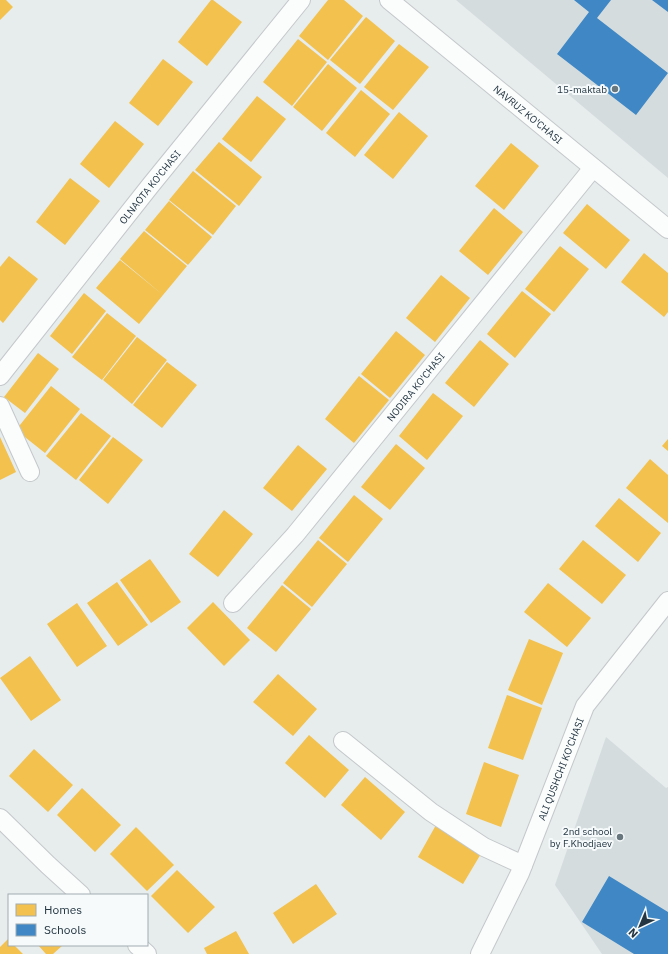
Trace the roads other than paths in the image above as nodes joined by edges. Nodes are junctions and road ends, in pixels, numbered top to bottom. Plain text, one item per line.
1 (301, 0) edge
2 (389, 0) edge
3 (593, 168) junction
4 (668, 229) edge
5 (0, 376) edge
6 (0, 406) edge
7 (30, 472) dead end
8 (668, 601) edge
9 (233, 603) dead end
10 (343, 741) dead end
11 (0, 818) edge
12 (523, 865) junction
13 (80, 894) edge
14 (138, 946) edge
15 (147, 954) edge
16 (480, 954) edge

1 - 5 street, OLNAOTA KO'CHASI
2 - 3 street, NAVRUZ KO'CHASI
3 - 4 street, NAVRUZ KO'CHASI
3 - 9 street, NODIRA KO'CHASI
6 - 7 street
8 - 12 street, ALI QUSHCHI KO'CHASI
10 - 12 street
11 - 13 street
12 - 16 street, ALI QUSHCHI KO'CHASI
14 - 15 street

